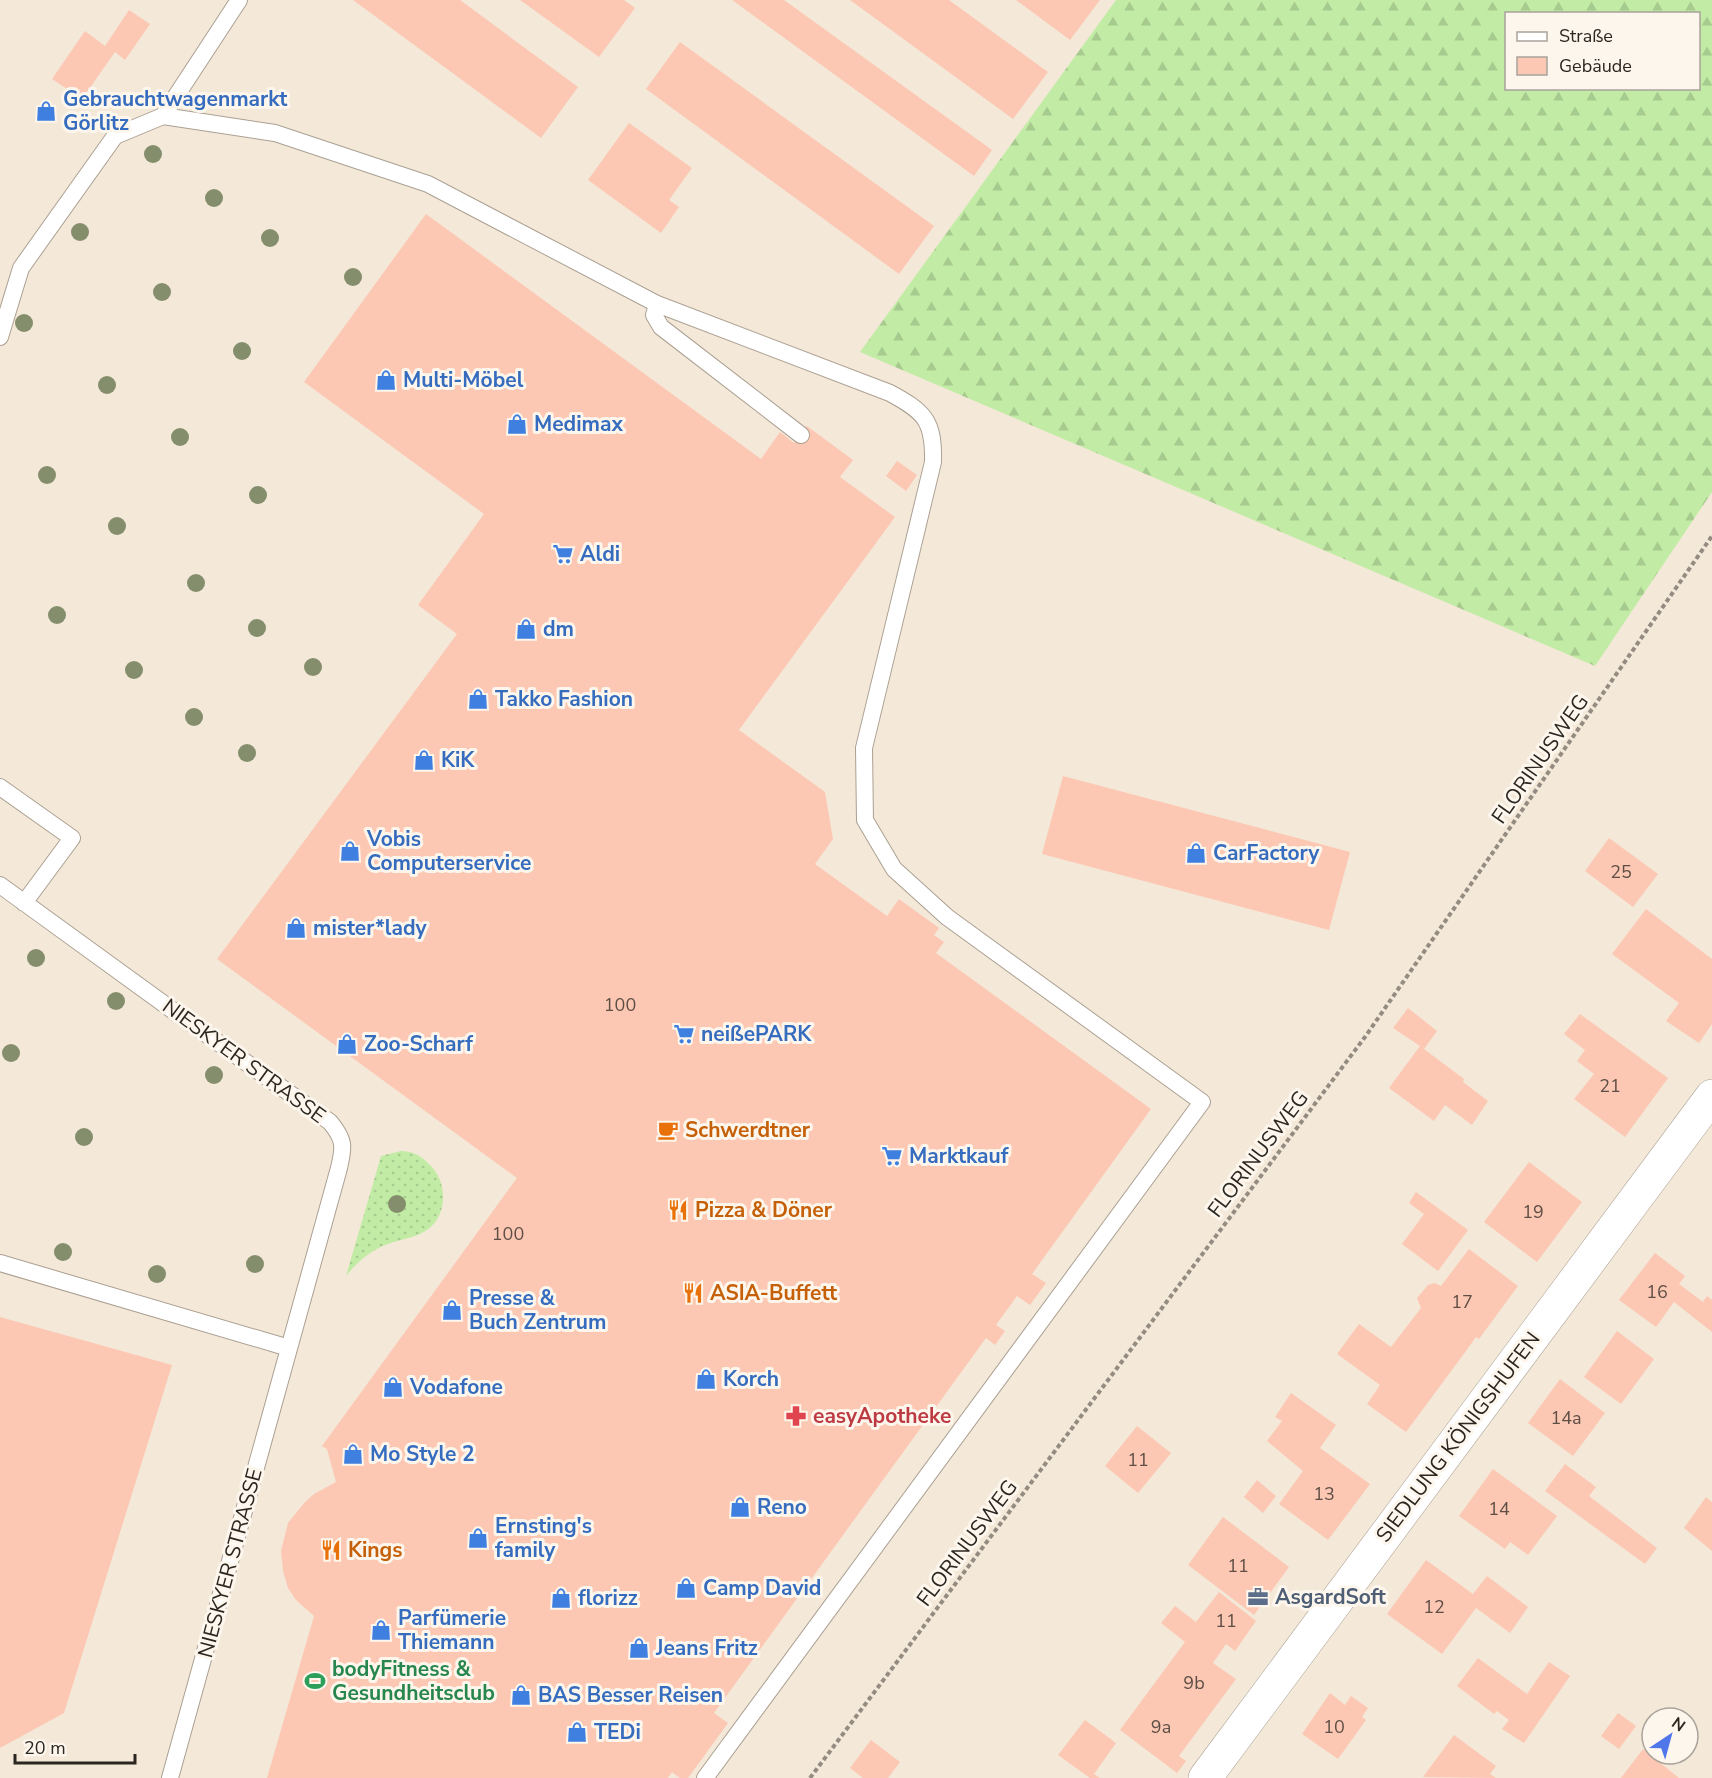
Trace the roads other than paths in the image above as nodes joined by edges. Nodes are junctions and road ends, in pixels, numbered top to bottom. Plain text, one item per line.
1 (239, 0) edge
2 (163, 116) junction
3 (657, 304) junction
4 (0, 338) edge
5 (801, 435) dead end
6 (0, 787) edge
7 (0, 885) edge
8 (24, 903) junction
9 (1712, 1096) edge
10 (0, 1263) edge
11 (290, 1348) junction
12 (170, 1778) edge
13 (705, 1778) edge
14 (1205, 1778) edge

1 - 2 lane
2 - 3 lane
2 - 4 lane
3 - 5 lane
3 - 13 lane
6 - 8 lane
7 - 8 lane, NIESKYER STRASSE
8 - 11 lane, NIESKYER STRASSE
9 - 14 street, SIEDLUNG KÖNIGSHUFEN
10 - 11 lane
11 - 12 lane, NIESKYER STRASSE

